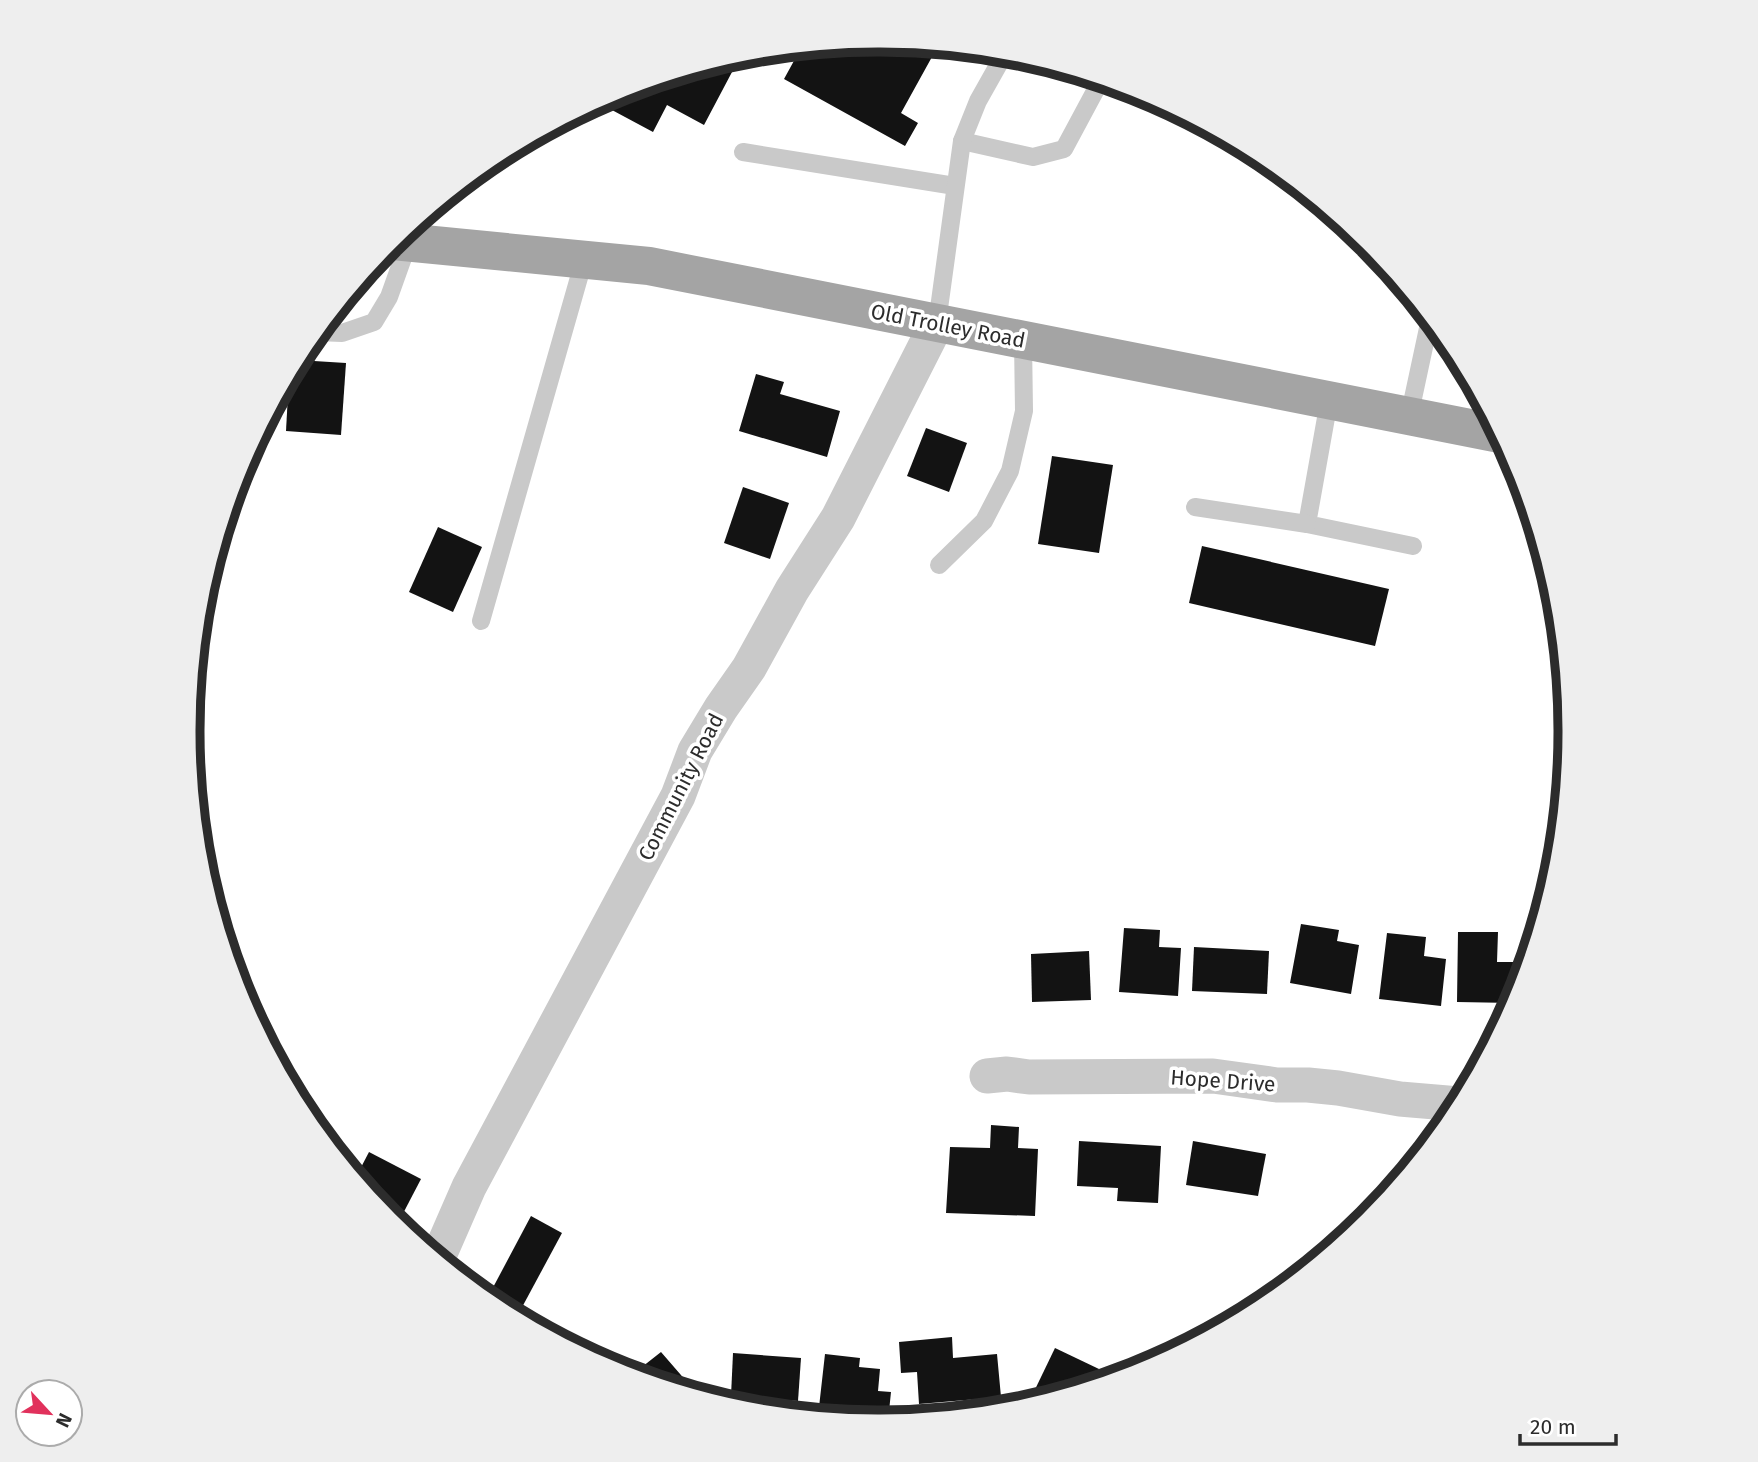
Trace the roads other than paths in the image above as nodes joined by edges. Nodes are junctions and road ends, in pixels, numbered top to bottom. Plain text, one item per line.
1 (999, 64) edge
2 (1096, 89) edge
3 (962, 141) junction
4 (743, 152) dead end
5 (955, 186) junction
6 (409, 242) edge
7 (399, 251) edge
8 (583, 260) junction
9 (937, 323) junction
10 (1427, 332) edge
11 (330, 333) edge
12 (1023, 340) junction
13 (1329, 401) junction
14 (1409, 417) junction
15 (1488, 432) edge
16 (1195, 507) dead end
17 (1307, 524) junction
18 (1413, 546) dead end
19 (939, 565) dead end
20 (481, 621) dead end
21 (986, 1076) dead end
22 (1446, 1103) edge
23 (442, 1249) edge

1 - 3 lane
2 - 3 lane
3 - 5 lane
4 - 5 lane
5 - 9 lane
6 - 8 main road, Old Trolley Road
7 - 11 lane
8 - 9 main road, Old Trolley Road
8 - 20 lane
9 - 12 main road, Old Trolley Road
9 - 23 street, Community Road
10 - 14 lane
12 - 13 main road, Old Trolley Road
12 - 19 lane
13 - 14 main road, Old Trolley Road
13 - 17 lane
14 - 15 main road, Old Trolley Road
16 - 17 lane
17 - 18 lane
21 - 22 street, Hope Drive

